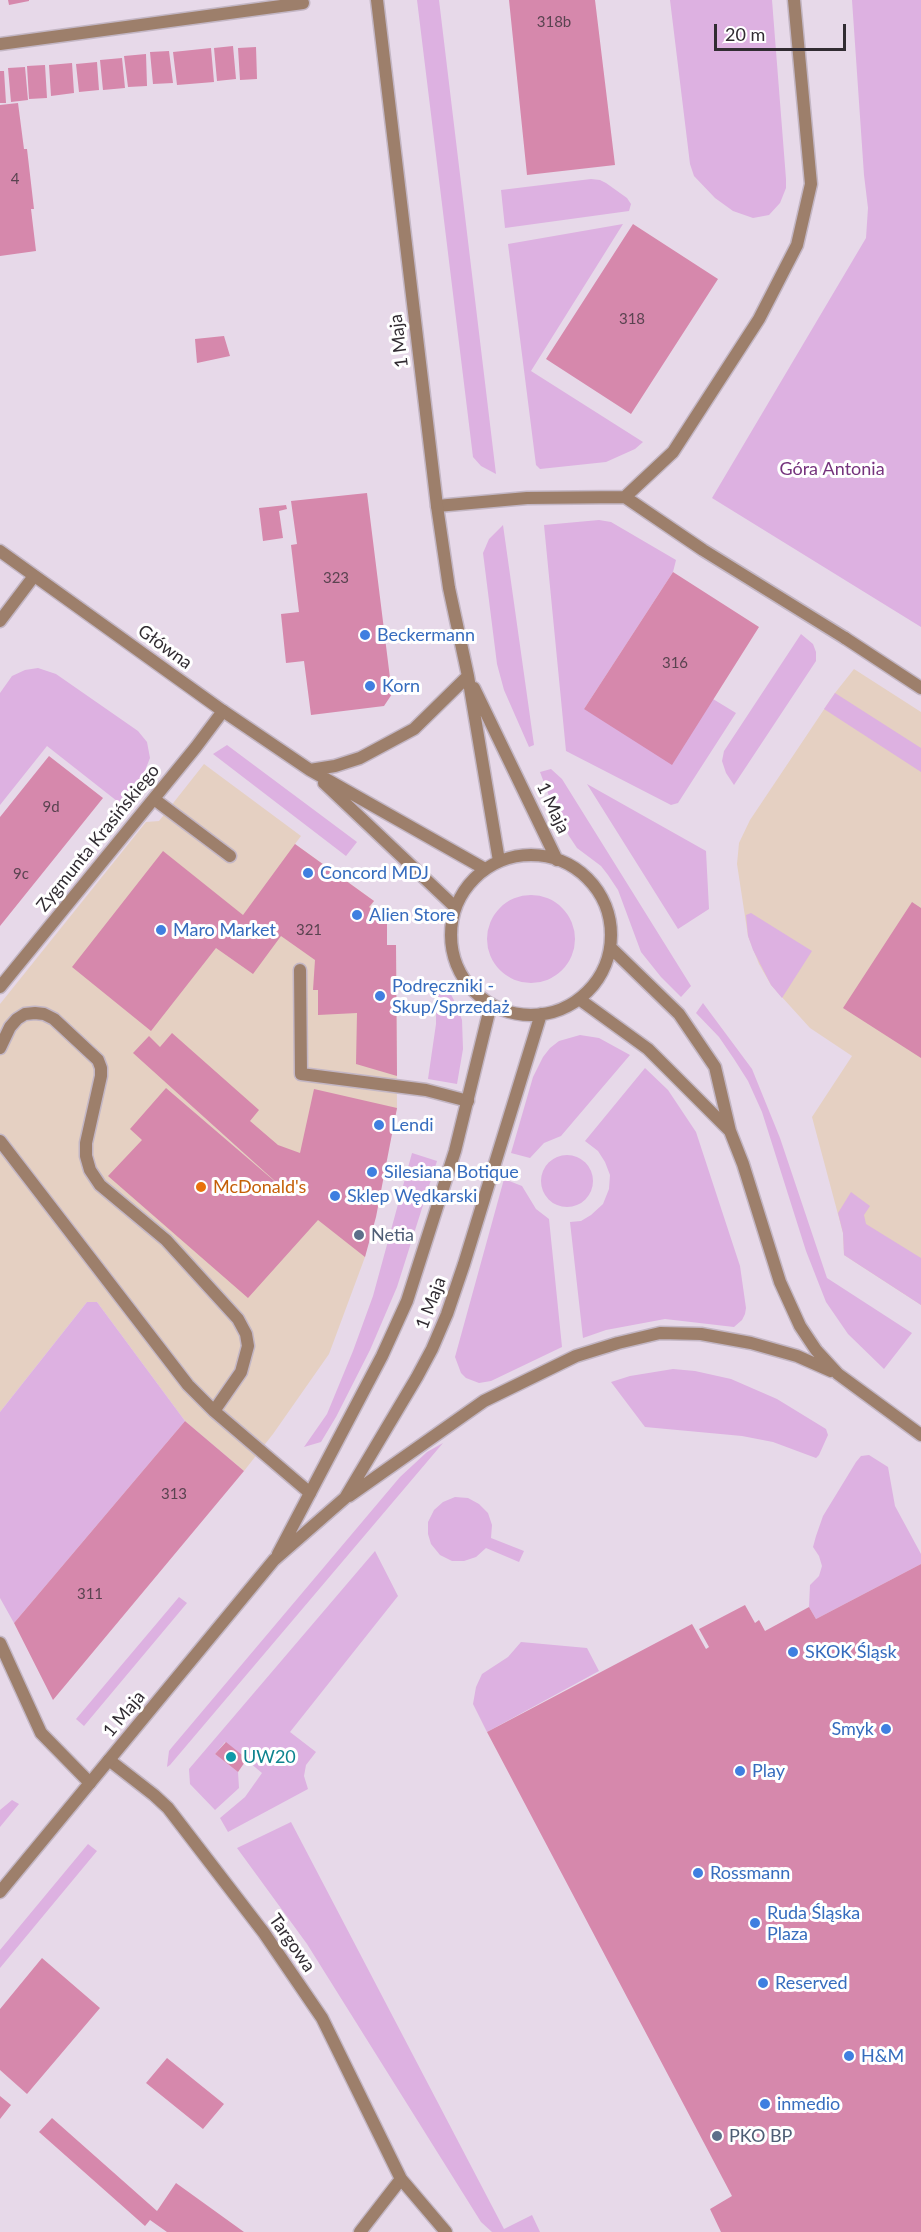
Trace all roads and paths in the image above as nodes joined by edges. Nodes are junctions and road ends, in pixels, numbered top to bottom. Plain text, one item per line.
1 (377, 0) edge
2 (794, 0) edge
3 (303, 3) dead end
4 (0, 44) edge
5 (625, 497) junction
6 (437, 506) junction
7 (0, 551) edge
8 (34, 576) junction
9 (0, 621) edge
10 (468, 676) junction
11 (921, 688) edge
12 (223, 711) junction
13 (310, 770) junction
14 (154, 799) junction
15 (230, 856) dead end
16 (557, 860) junction
17 (499, 861) junction
18 (485, 869) junction
19 (455, 907) junction
20 (610, 947) junction
21 (300, 970) dead end
22 (0, 987) edge
23 (579, 999) junction
24 (491, 1004) junction
25 (541, 1014) junction
26 (0, 1048) edge
27 (468, 1101) junction
28 (730, 1131) junction
29 (0, 1141) edge
30 (838, 1374) junction
31 (214, 1411) junction
32 (921, 1435) edge
33 (310, 1494) junction
34 (345, 1498) junction
35 (274, 1560) junction
36 (0, 1643) edge
37 (110, 1760) junction
38 (90, 1783) junction
39 (0, 1892) edge
40 (401, 2179) junction
41 (360, 2232) edge
42 (446, 2232) edge

1 - 6 street, 1 Maja
2 - 5 street
3 - 4 street
5 - 6 street
5 - 11 street
6 - 10 street, 1 Maja
7 - 8 street, Główna
8 - 9 street
8 - 12 street, Główna
10 - 13 street
10 - 16 street, 1 Maja
10 - 17 street, 1 Maja
12 - 13 street, Główna
12 - 14 street, Zygmunta Krasińskiego
13 - 18 street, Główna
13 - 19 street, Główna
14 - 15 street
14 - 22 street, Zygmunta Krasińskiego
16 - 17 street
16 - 20 street
17 - 18 street
18 - 19 street
19 - 24 street
20 - 23 street
20 - 28 street
21 - 27 street
23 - 25 street
23 - 28 street
24 - 25 street
24 - 27 street, 1 Maja
25 - 34 street, 1 Maja
26 - 31 street
27 - 33 street, 1 Maja
28 - 30 street
29 - 31 street
30 - 32 street
30 - 34 street
31 - 33 street
33 - 35 street, 1 Maja
34 - 35 street, 1 Maja
35 - 37 street, 1 Maja
36 - 38 street
37 - 38 street, 1 Maja
37 - 40 street, Targowa
38 - 39 street, 1 Maja
40 - 41 street
40 - 42 street, Targowa

